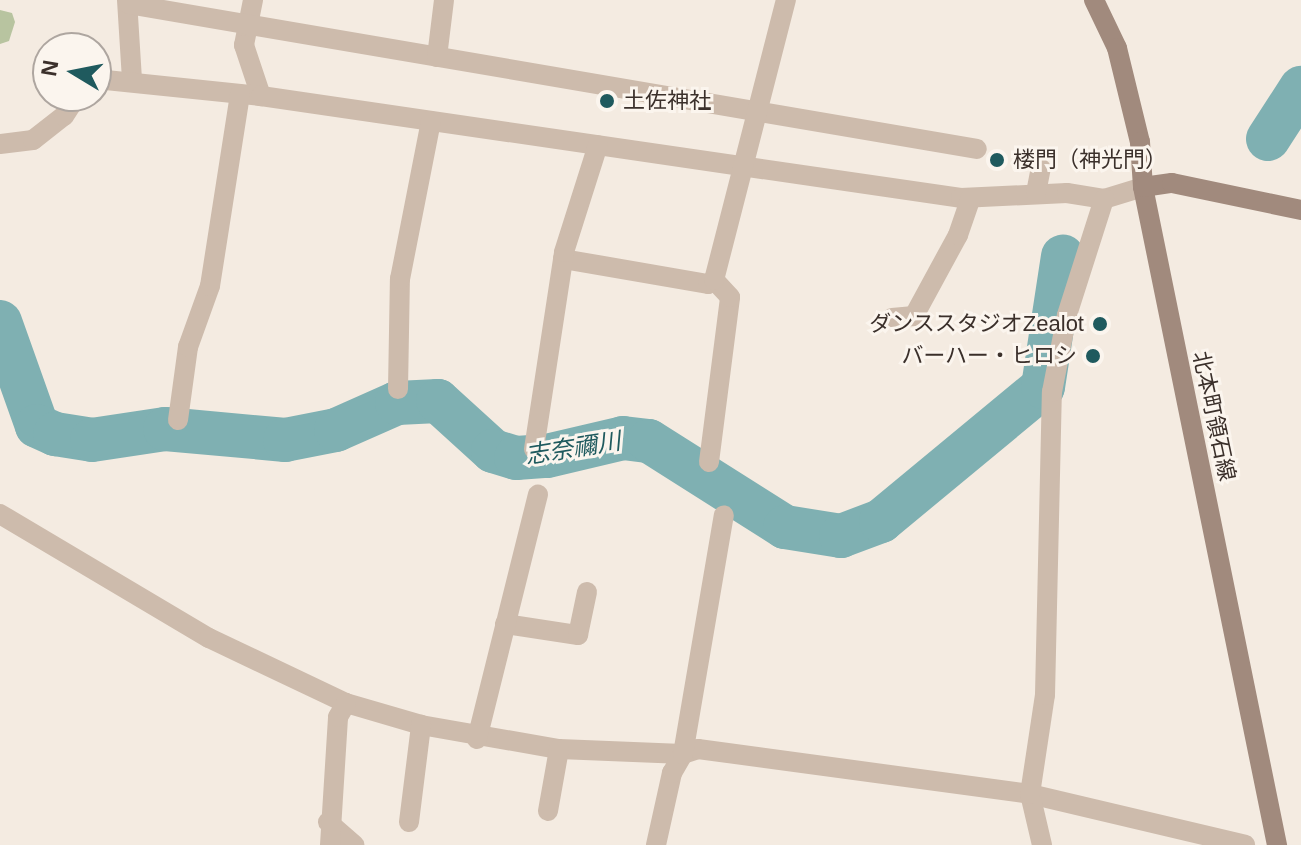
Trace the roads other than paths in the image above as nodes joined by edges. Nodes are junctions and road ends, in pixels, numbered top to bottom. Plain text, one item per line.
1 (253, 0) edge
2 (444, 0) edge
3 (786, 0) edge
4 (1094, 0) edge
5 (128, 2) edge
6 (247, 25) junction
7 (437, 57) junction
8 (112, 79) edge
9 (132, 80) junction
10 (251, 95) junction
11 (756, 111) junction
12 (67, 112) edge
13 (431, 121) junction
14 (0, 144) edge
15 (598, 145) junction
16 (977, 149) dead end
17 (740, 165) junction
18 (1041, 168) dead end
19 (1143, 187) junction
20 (1036, 193) junction
21 (971, 198) junction
22 (1104, 199) junction
23 (1301, 210) edge
24 (563, 259) junction
25 (714, 280) junction
26 (892, 318) dead end
27 (398, 389) dead end
28 (178, 420) dead end
29 (534, 449) dead end
30 (709, 462) dead end
31 (538, 495) dead end
32 (0, 514) edge
33 (724, 515) dead end
34 (587, 592) dead end
35 (505, 624) junction
36 (346, 703) junction
37 (421, 725) junction
38 (477, 739) junction
39 (559, 749) junction
40 (683, 754) junction
41 (1030, 794) junction
42 (548, 811) dead end
43 (328, 822) junction
44 (409, 822) dead end
45 (330, 845) edge
46 (354, 845) edge
47 (656, 845) edge
48 (1042, 845) edge
49 (1245, 845) edge
50 (1277, 845) edge

1 - 6 street
2 - 7 street
3 - 11 street
4 - 19 main road, 北本町領石線
5 - 6 street
5 - 9 street
6 - 7 street
6 - 10 street
7 - 11 street
8 - 9 street
9 - 10 street
10 - 13 street
10 - 28 street
11 - 16 street
11 - 17 street
12 - 14 street
13 - 15 street
13 - 27 street
15 - 17 street
15 - 24 street
17 - 21 street
17 - 25 street
18 - 20 street
19 - 22 street
19 - 23 main road
19 - 50 main road, 北本町領石線
20 - 21 street
20 - 22 street
21 - 26 street
22 - 41 street
24 - 25 street
24 - 29 street
25 - 30 street
31 - 35 street
32 - 36 street
33 - 40 street
34 - 35 street
35 - 38 street
36 - 37 street
36 - 43 street
37 - 38 street
37 - 44 street
38 - 39 street
39 - 40 street
39 - 42 street
40 - 41 street
40 - 47 street
41 - 48 street
41 - 49 street
43 - 45 street
43 - 46 street

